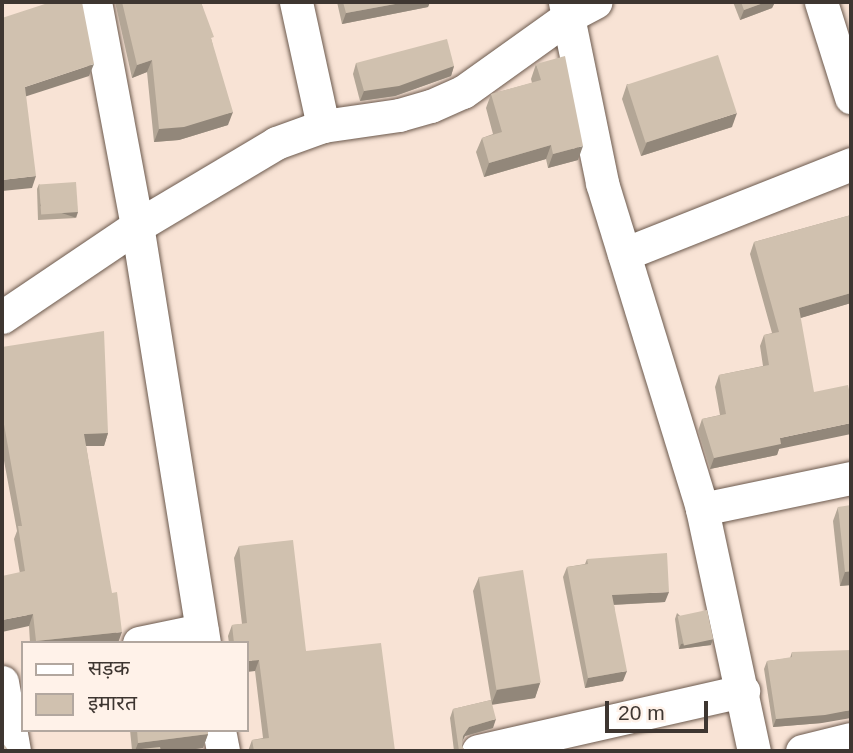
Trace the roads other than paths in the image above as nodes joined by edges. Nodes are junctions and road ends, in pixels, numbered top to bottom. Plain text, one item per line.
1 (95, 2) edge
2 (296, 2) edge
3 (821, 2) edge
4 (576, 7) edge
5 (851, 97) edge
6 (323, 126) junction
7 (851, 164) edge
8 (136, 226) junction
9 (624, 254) junction
10 (2, 317) edge
11 (851, 478) edge
12 (702, 509) junction
13 (203, 636) edge
14 (157, 641) edge
15 (21, 667) edge
16 (2, 671) edge
17 (2, 682) edge
18 (743, 691) junction
19 (219, 732) edge
20 (851, 739) edge
21 (579, 740) edge
22 (14, 751) edge
23 (223, 751) edge
24 (478, 751) edge
25 (754, 751) edge
26 (802, 751) edge

1 - 8 street
2 - 6 street
3 - 5 street
4 - 6 street
4 - 9 street
6 - 8 street
7 - 9 street
8 - 10 street
8 - 13 street
9 - 12 street
11 - 12 street
12 - 18 street
13 - 14 street
15 - 16 street
17 - 22 street
18 - 21 street
18 - 25 street
19 - 23 street
20 - 26 street
21 - 24 street

